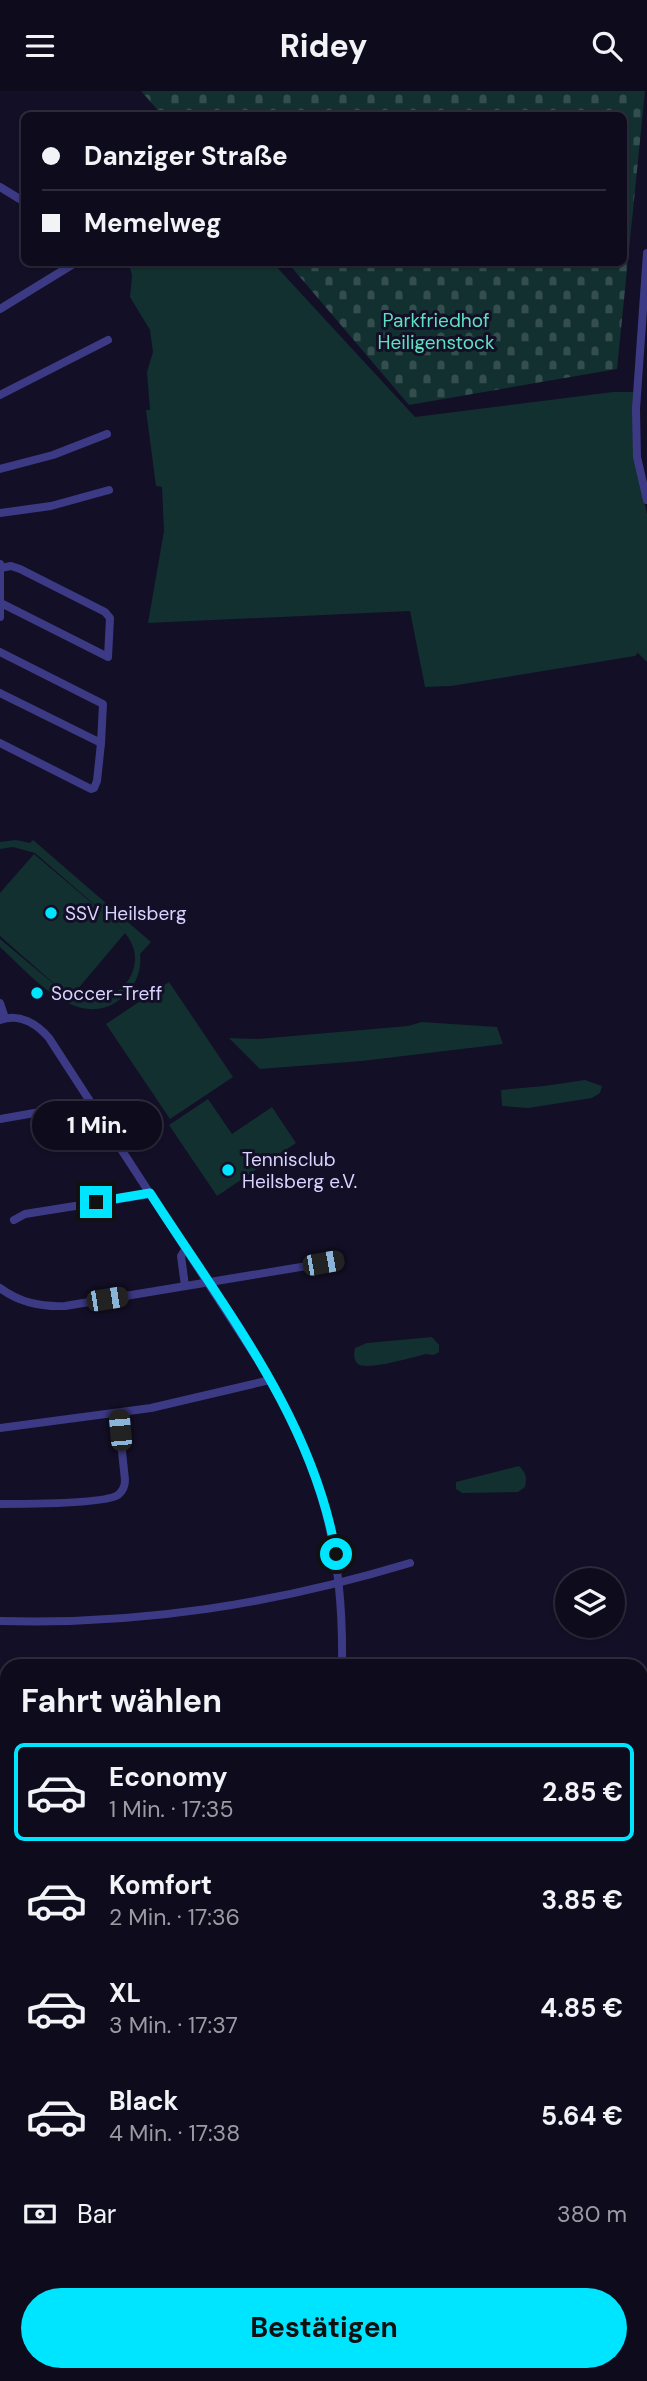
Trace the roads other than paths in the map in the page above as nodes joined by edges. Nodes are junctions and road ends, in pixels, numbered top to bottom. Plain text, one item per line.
1 (0, 187) edge
2 (21, 200) edge
3 (647, 253) edge
4 (70, 266) edge
5 (0, 309) edge
6 (108, 340) dead end
7 (0, 395) edge
8 (107, 434) dead end
9 (0, 469) edge
10 (109, 490) dead end
11 (647, 500) edge
12 (0, 513) edge
13 (0, 566) edge
14 (1, 603) edge
15 (0, 617) edge
16 (0, 652) edge
17 (0, 693) edge
18 (0, 743) edge
19 (101, 743) junction
20 (0, 1003) edge
21 (2, 1019) edge
22 (40, 1112) dead end
23 (0, 1119) edge
24 (150, 1193) junction
25 (14, 1220) dead end
26 (186, 1248) junction
27 (337, 1261) dead end
28 (208, 1282) junction
29 (186, 1286) junction
30 (3, 1290) edge
31 (0, 1301) edge
32 (270, 1380) junction
33 (118, 1413) junction
34 (0, 1428) edge
35 (0, 1504) edge
36 (410, 1563) dead end
37 (340, 1583) junction
38 (0, 1621) edge
39 (342, 1659) edge

1 - 2 street
3 - 11 street
4 - 5 street
6 - 7 street
8 - 9 street
10 - 12 street
13 - 14 street
13 - 14 street
14 - 15 street
16 - 19 street
17 - 19 street
18 - 19 street
20 - 21 street
21 - 24 street
22 - 23 street
24 - 25 street
24 - 26 street
26 - 28 street
26 - 29 street
27 - 28 street
28 - 29 street
28 - 32 street
29 - 30 street
30 - 31 street
32 - 33 street
32 - 37 street
33 - 34 street
33 - 35 street
36 - 37 street
37 - 38 street
37 - 39 street

